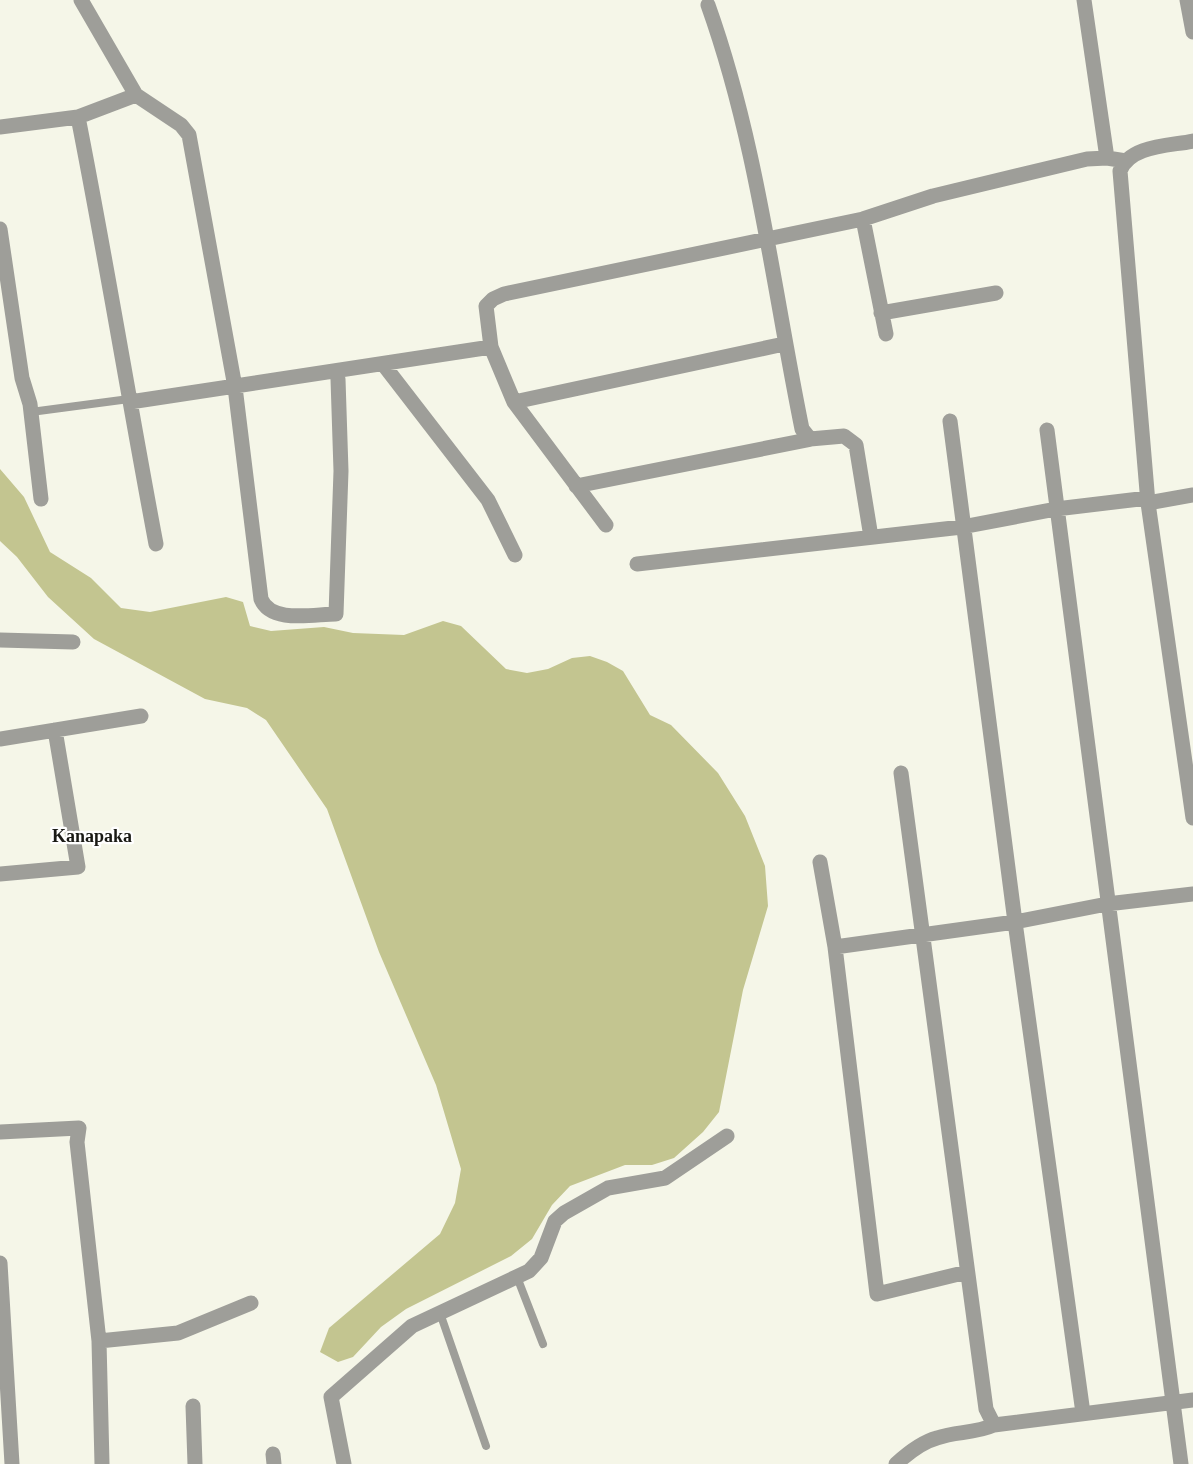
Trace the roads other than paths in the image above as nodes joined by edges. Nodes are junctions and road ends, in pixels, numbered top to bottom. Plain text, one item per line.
1 (81, 0) edge
2 (1084, 0) edge
3 (1187, 0) edge
4 (708, 5) dead end
5 (1193, 32) edge
6 (136, 95) junction
7 (78, 117) junction
8 (0, 127) edge
9 (1193, 141) edge
10 (1107, 158) junction
11 (1126, 161) junction
12 (863, 219) junction
13 (0, 229) edge
14 (766, 239) junction
15 (996, 293) dead end
16 (881, 313) junction
17 (886, 334) dead end
18 (784, 344) junction
19 (491, 347) junction
20 (383, 364) junction
21 (338, 379) dead end
22 (235, 387) junction
23 (129, 401) junction
24 (514, 402) junction
25 (31, 412) junction
26 (950, 421) dead end
27 (1047, 430) dead end
28 (812, 440) junction
29 (576, 486) junction
30 (1193, 495) edge
31 (41, 499) dead end
32 (1148, 500) junction
33 (1056, 509) junction
34 (606, 525) dead end
35 (962, 527) junction
36 (871, 537) junction
37 (156, 544) dead end
38 (514, 555) dead end
39 (637, 564) dead end
40 (0, 640) edge
41 (73, 642) dead end
42 (141, 716) dead end
43 (55, 730) junction
44 (0, 739) edge
45 (901, 773) dead end
46 (1193, 818) edge
47 (820, 862) dead end
48 (0, 874) edge
49 (1193, 894) edge
50 (1107, 904) junction
51 (1015, 922) junction
52 (920, 934) junction
53 (835, 947) junction
54 (0, 1132) edge
55 (727, 1136) dead end
56 (0, 1263) edge
57 (967, 1272) junction
58 (517, 1277) junction
59 (251, 1303) dead end
60 (440, 1313) junction
61 (99, 1341) junction
62 (543, 1344) dead end
63 (3, 1360) edge
64 (1193, 1400) edge
65 (1172, 1402) junction
66 (193, 1406) dead end
67 (1083, 1413) junction
68 (994, 1425) junction
69 (486, 1446) dead end
70 (12, 1464) edge
71 (102, 1464) edge
72 (195, 1464) edge
73 (344, 1464) edge
74 (896, 1464) edge
75 (1181, 1464) edge

1 - 6 street
2 - 10 street
3 - 5 street
4 - 14 street
6 - 7 street
6 - 22 street
7 - 8 street
7 - 23 street
9 - 11 street
10 - 11 street
10 - 12 street
11 - 32 street
12 - 14 street
12 - 16 street
13 - 25 street
14 - 18 street
14 - 19 street
15 - 16 street
16 - 17 street
18 - 24 street
18 - 28 street
19 - 20 street
19 - 24 street
20 - 22 street
20 - 38 street
21 - 22 street
22 - 23 street
23 - 25 lane
23 - 37 street
24 - 29 street
25 - 31 street
26 - 35 street
27 - 33 street
28 - 29 street
28 - 36 street
29 - 34 street
30 - 32 street
32 - 33 street
32 - 46 street
33 - 35 street
33 - 50 street
35 - 36 street
35 - 51 street
36 - 39 street
40 - 41 street
42 - 43 street
43 - 44 street
43 - 48 street
45 - 52 street
47 - 53 street
49 - 50 street
50 - 51 street
50 - 65 street
51 - 52 street
51 - 67 street
52 - 53 street
52 - 57 street
53 - 57 street
54 - 61 street
55 - 58 street
56 - 63 street
57 - 68 street
58 - 60 street
58 - 62 lane
59 - 61 street
60 - 69 lane
60 - 73 street
61 - 71 street
63 - 70 street
64 - 65 street
65 - 67 street
65 - 75 street
66 - 72 street
67 - 68 street
68 - 74 street

